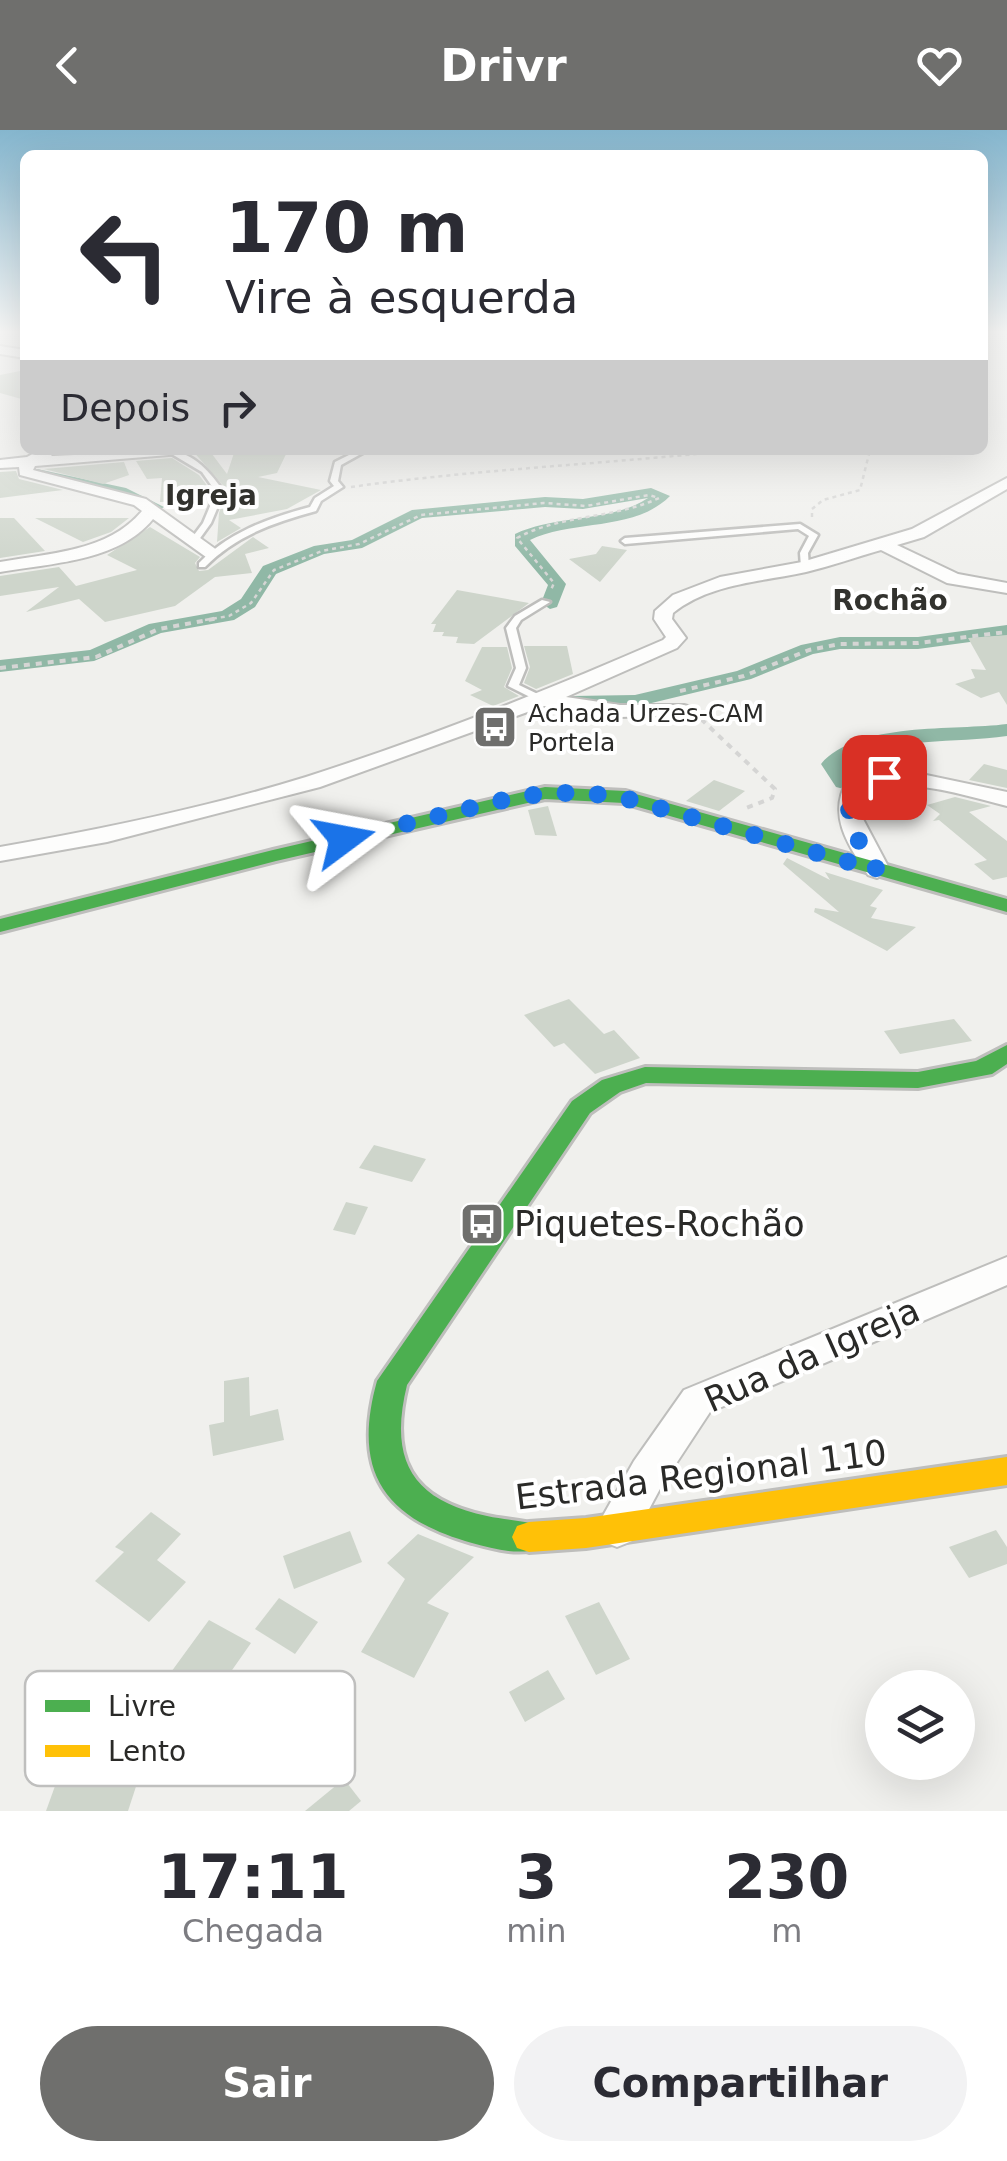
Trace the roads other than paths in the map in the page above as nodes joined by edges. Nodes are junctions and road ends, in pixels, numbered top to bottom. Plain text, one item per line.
1 (42, 455) edge
2 (129, 455) edge
3 (181, 455) edge
4 (355, 455) edge
5 (0, 464) edge
6 (27, 464) junction
7 (1007, 483) edge
8 (150, 512) junction
9 (195, 539) junction
10 (624, 541) dead end
11 (885, 545) junction
12 (208, 559) joint
13 (805, 566) junction
14 (0, 567) edge
15 (1007, 588) edge
16 (545, 602) road end
17 (542, 700) junction
18 (678, 702) road end
19 (1007, 799) edge
20 (0, 854) edge
21 (877, 870) junction
22 (1007, 906) edge
23 (0, 926) edge
24 (1007, 1053) edge
25 (1007, 1270) edge
26 (1007, 1471) edge
27 (618, 1528) junction

1 - 6 street
2 - 6 street
3 - 9 lane
4 - 12 lane
5 - 6 street
6 - 8 street
7 - 11 street
8 - 9 street
8 - 14 street
9 - 12 street
10 - 13 lane
11 - 13 street
11 - 15 street
13 - 17 street
16 - 17 lane
17 - 18 street
17 - 20 street
19 - 21 street
21 - 22 main road
21 - 23 main road
24 - 27 main road, Estrada Regional 110
25 - 27 street, Rua da Igreja
26 - 27 main road, Estrada Regional 110

